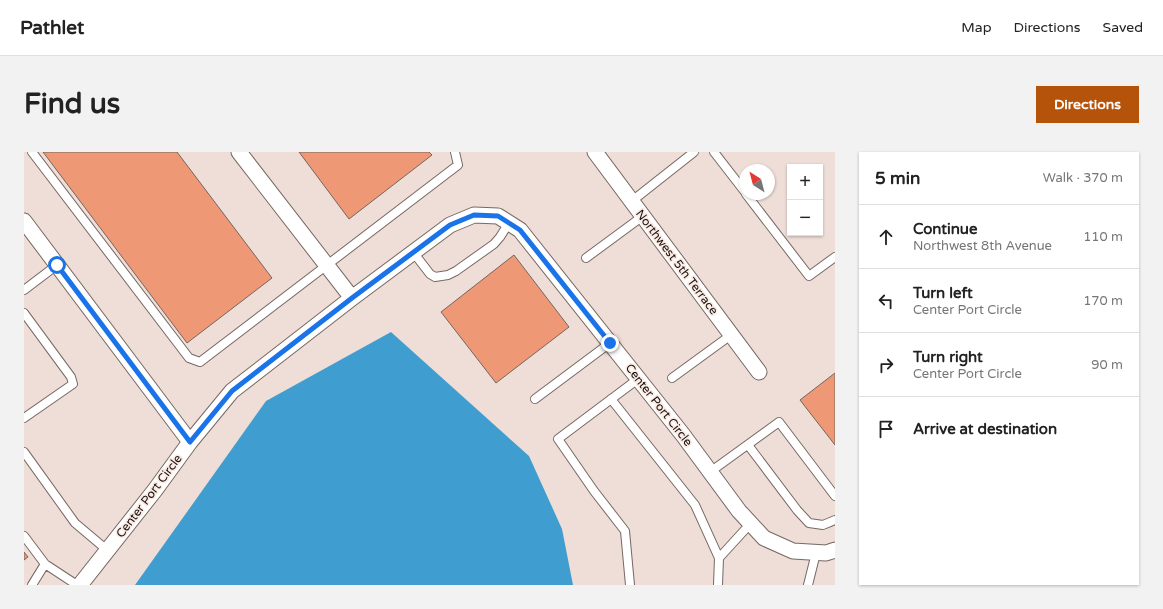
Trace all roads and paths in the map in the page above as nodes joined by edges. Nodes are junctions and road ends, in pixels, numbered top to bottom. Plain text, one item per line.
1 (32, 152) edge
2 (239, 152) edge
3 (455, 152) edge
4 (595, 152) edge
5 (694, 152) edge
6 (714, 152) edge
7 (739, 184) edge
8 (751, 200) edge
9 (632, 202) junction
10 (643, 216) junction
11 (24, 221) edge
12 (509, 223) junction
13 (413, 252) junction
14 (835, 257) edge
15 (586, 258) dead end
16 (57, 265) junction
17 (326, 265) junction
18 (24, 290) edge
19 (352, 298) junction
20 (24, 313) edge
21 (730, 335) junction
22 (610, 343) junction
23 (759, 372) dead end
24 (638, 378) junction
25 (672, 378) dead end
26 (535, 399) dead end
27 (611, 399) junction
28 (24, 418) edge
29 (190, 442) junction
30 (748, 445) junction
31 (24, 452) edge
32 (710, 472) junction
33 (835, 496) edge
34 (835, 520) edge
35 (751, 523) junction
36 (24, 536) edge
37 (107, 550) junction
38 (835, 550) edge
39 (816, 553) junction
40 (719, 558) junction
41 (45, 564) junction
42 (32, 585) edge
43 (78, 585) edge
44 (630, 585) edge
45 (718, 585) edge
46 (808, 585) edge

1 - 17 lane
2 - 17 street
3 - 17 lane
4 - 9 street, Northwest 5th Terrace
5 - 9 lane
6 - 7 lane
8 - 14 lane
9 - 10 street, Northwest 5th Terrace
10 - 15 lane
10 - 21 street, Northwest 5th Terrace
11 - 16 street
12 - 13 street, Center Port Circle
12 - 13 lane
12 - 22 street, Center Port Circle
13 - 19 street, Center Port Circle
16 - 18 lane
16 - 29 street
17 - 19 street
19 - 29 street, Center Port Circle
20 - 28 lane
21 - 23 street, Northwest 5th Terrace
21 - 25 lane
22 - 24 street, Center Port Circle
22 - 26 lane
24 - 27 lane
24 - 32 street, Center Port Circle
27 - 40 lane
27 - 44 lane
29 - 37 street, Center Port Circle
30 - 32 lane
30 - 33 lane
30 - 34 lane
31 - 37 lane
32 - 35 street, Center Port Circle
35 - 39 street, Center Port Circle
35 - 40 lane
36 - 41 lane
37 - 43 street, Center Port Circle
38 - 39 street, Center Port Circle
39 - 46 lane
40 - 45 lane
41 - 42 lane
41 - 43 lane

